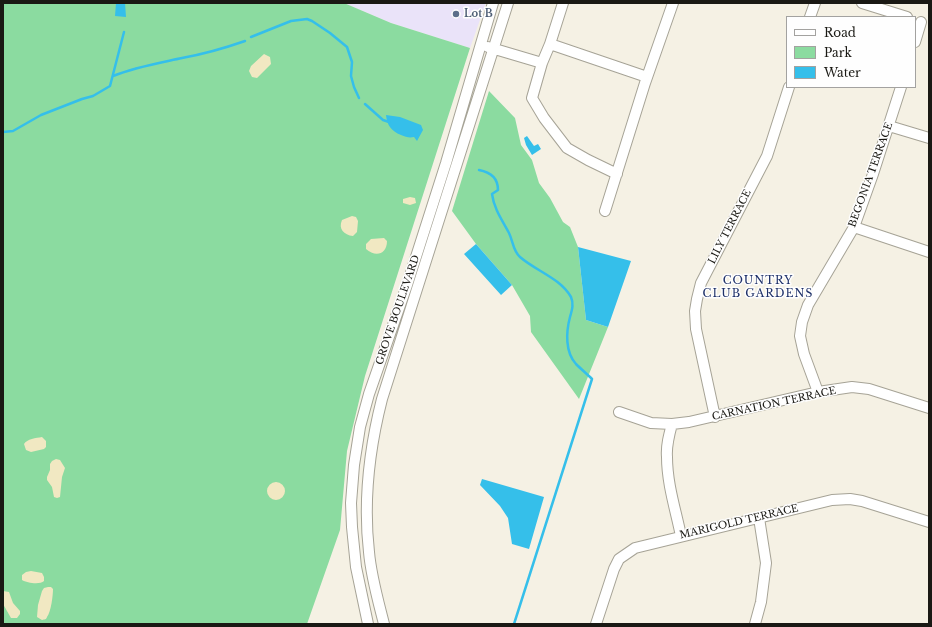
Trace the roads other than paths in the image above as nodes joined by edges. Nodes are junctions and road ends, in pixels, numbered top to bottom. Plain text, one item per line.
1 (493, 3) edge
2 (508, 3) edge
3 (563, 3) edge
4 (673, 3) edge
5 (815, 3) edge
6 (862, 3) edge
7 (810, 16) edge
8 (904, 16) edge
9 (922, 22) edge
10 (916, 39) edge
11 (480, 44) junction
12 (550, 44) junction
13 (493, 49) junction
14 (542, 63) junction
15 (647, 77) junction
16 (789, 88) edge
17 (901, 88) edge
18 (889, 126) junction
19 (929, 138) edge
20 (617, 174) junction
21 (605, 211) dead end
22 (854, 226) junction
23 (929, 252) edge
24 (378, 368) junction
25 (391, 372) junction
26 (818, 392) junction
27 (929, 408) edge
28 (619, 412) dead end
29 (714, 417) junction
30 (672, 424) junction
31 (758, 518) junction
32 (929, 522) edge
33 (681, 536) junction
34 (368, 624) edge
35 (384, 624) edge
36 (596, 624) edge
37 (755, 624) edge

1 - 11 street, GROVE BOULEVARD
2 - 13 street, GROVE BOULEVARD
3 - 12 street
4 - 15 street
5 - 7 street
6 - 8 street
9 - 10 street
11 - 13 street
11 - 24 street, GROVE BOULEVARD
12 - 14 street
12 - 15 street
13 - 14 street
13 - 25 street, GROVE BOULEVARD
14 - 20 street
15 - 20 street
16 - 29 street, LILY TERRACE
17 - 18 street, BEGONIA TERRACE
18 - 19 street
18 - 22 street, BEGONIA TERRACE
20 - 21 street
22 - 23 street
22 - 26 street, BEGONIA TERRACE
24 - 25 street
24 - 34 street, GROVE BOULEVARD
25 - 35 street, GROVE BOULEVARD
26 - 27 street, CARNATION TERRACE
26 - 29 street, CARNATION TERRACE
28 - 30 street, CARNATION TERRACE
29 - 30 street, CARNATION TERRACE
30 - 33 street
31 - 32 street, MARIGOLD TERRACE
31 - 33 street, MARIGOLD TERRACE
31 - 37 street
33 - 36 street, MARIGOLD TERRACE

